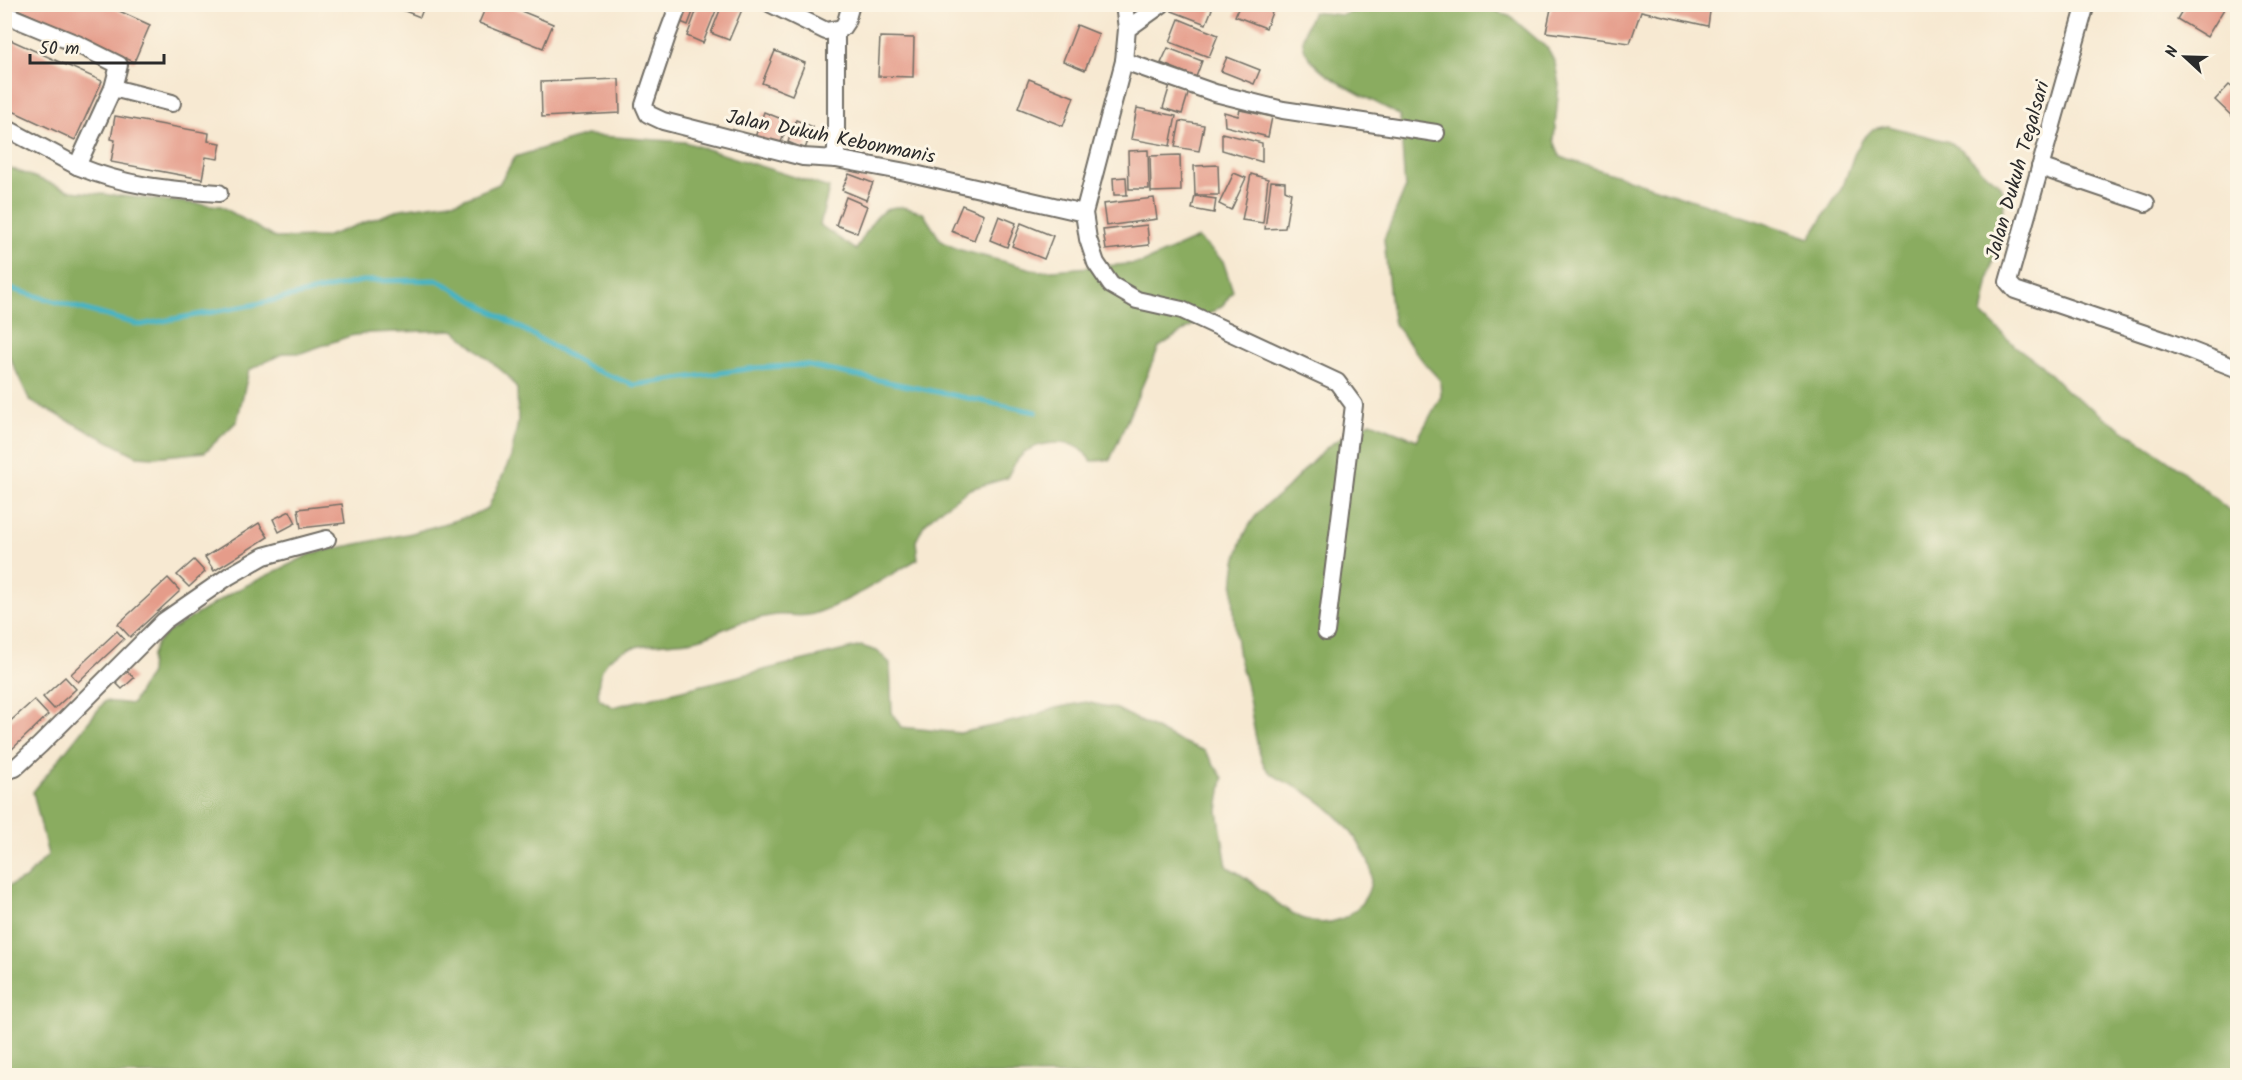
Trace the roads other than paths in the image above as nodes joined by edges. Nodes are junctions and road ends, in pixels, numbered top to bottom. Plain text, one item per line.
1 (679, 4) edge
2 (771, 4) edge
3 (851, 4) edge
4 (1124, 4) edge
5 (1162, 4) edge
6 (2086, 4) edge
7 (4, 14) edge
8 (1127, 29) junction
9 (836, 30) junction
10 (1124, 61) junction
11 (113, 88) junction
12 (172, 103) dead end
13 (4, 127) edge
14 (1436, 133) dead end
15 (836, 159) junction
16 (77, 166) junction
17 (2040, 166) junction
18 (219, 193) dead end
19 (2146, 203) dead end
20 (1084, 213) junction
21 (2238, 369) edge
22 (327, 539) dead end
23 (1326, 632) dead end
24 (4, 771) edge

1 - 15 street, Jalan Dukuh Kebonmanis
2 - 9 street
3 - 9 street
4 - 8 street
5 - 8 street
6 - 17 street, Jalan Dukuh Tegalsari
7 - 11 street
8 - 10 street
9 - 15 street
10 - 14 street
10 - 20 street
11 - 12 street
11 - 16 street
13 - 16 street
15 - 20 street, Jalan Dukuh Kebonmanis
16 - 18 street
17 - 19 street
17 - 21 street, Jalan Dukuh Tegalsari
20 - 23 street
22 - 24 street

